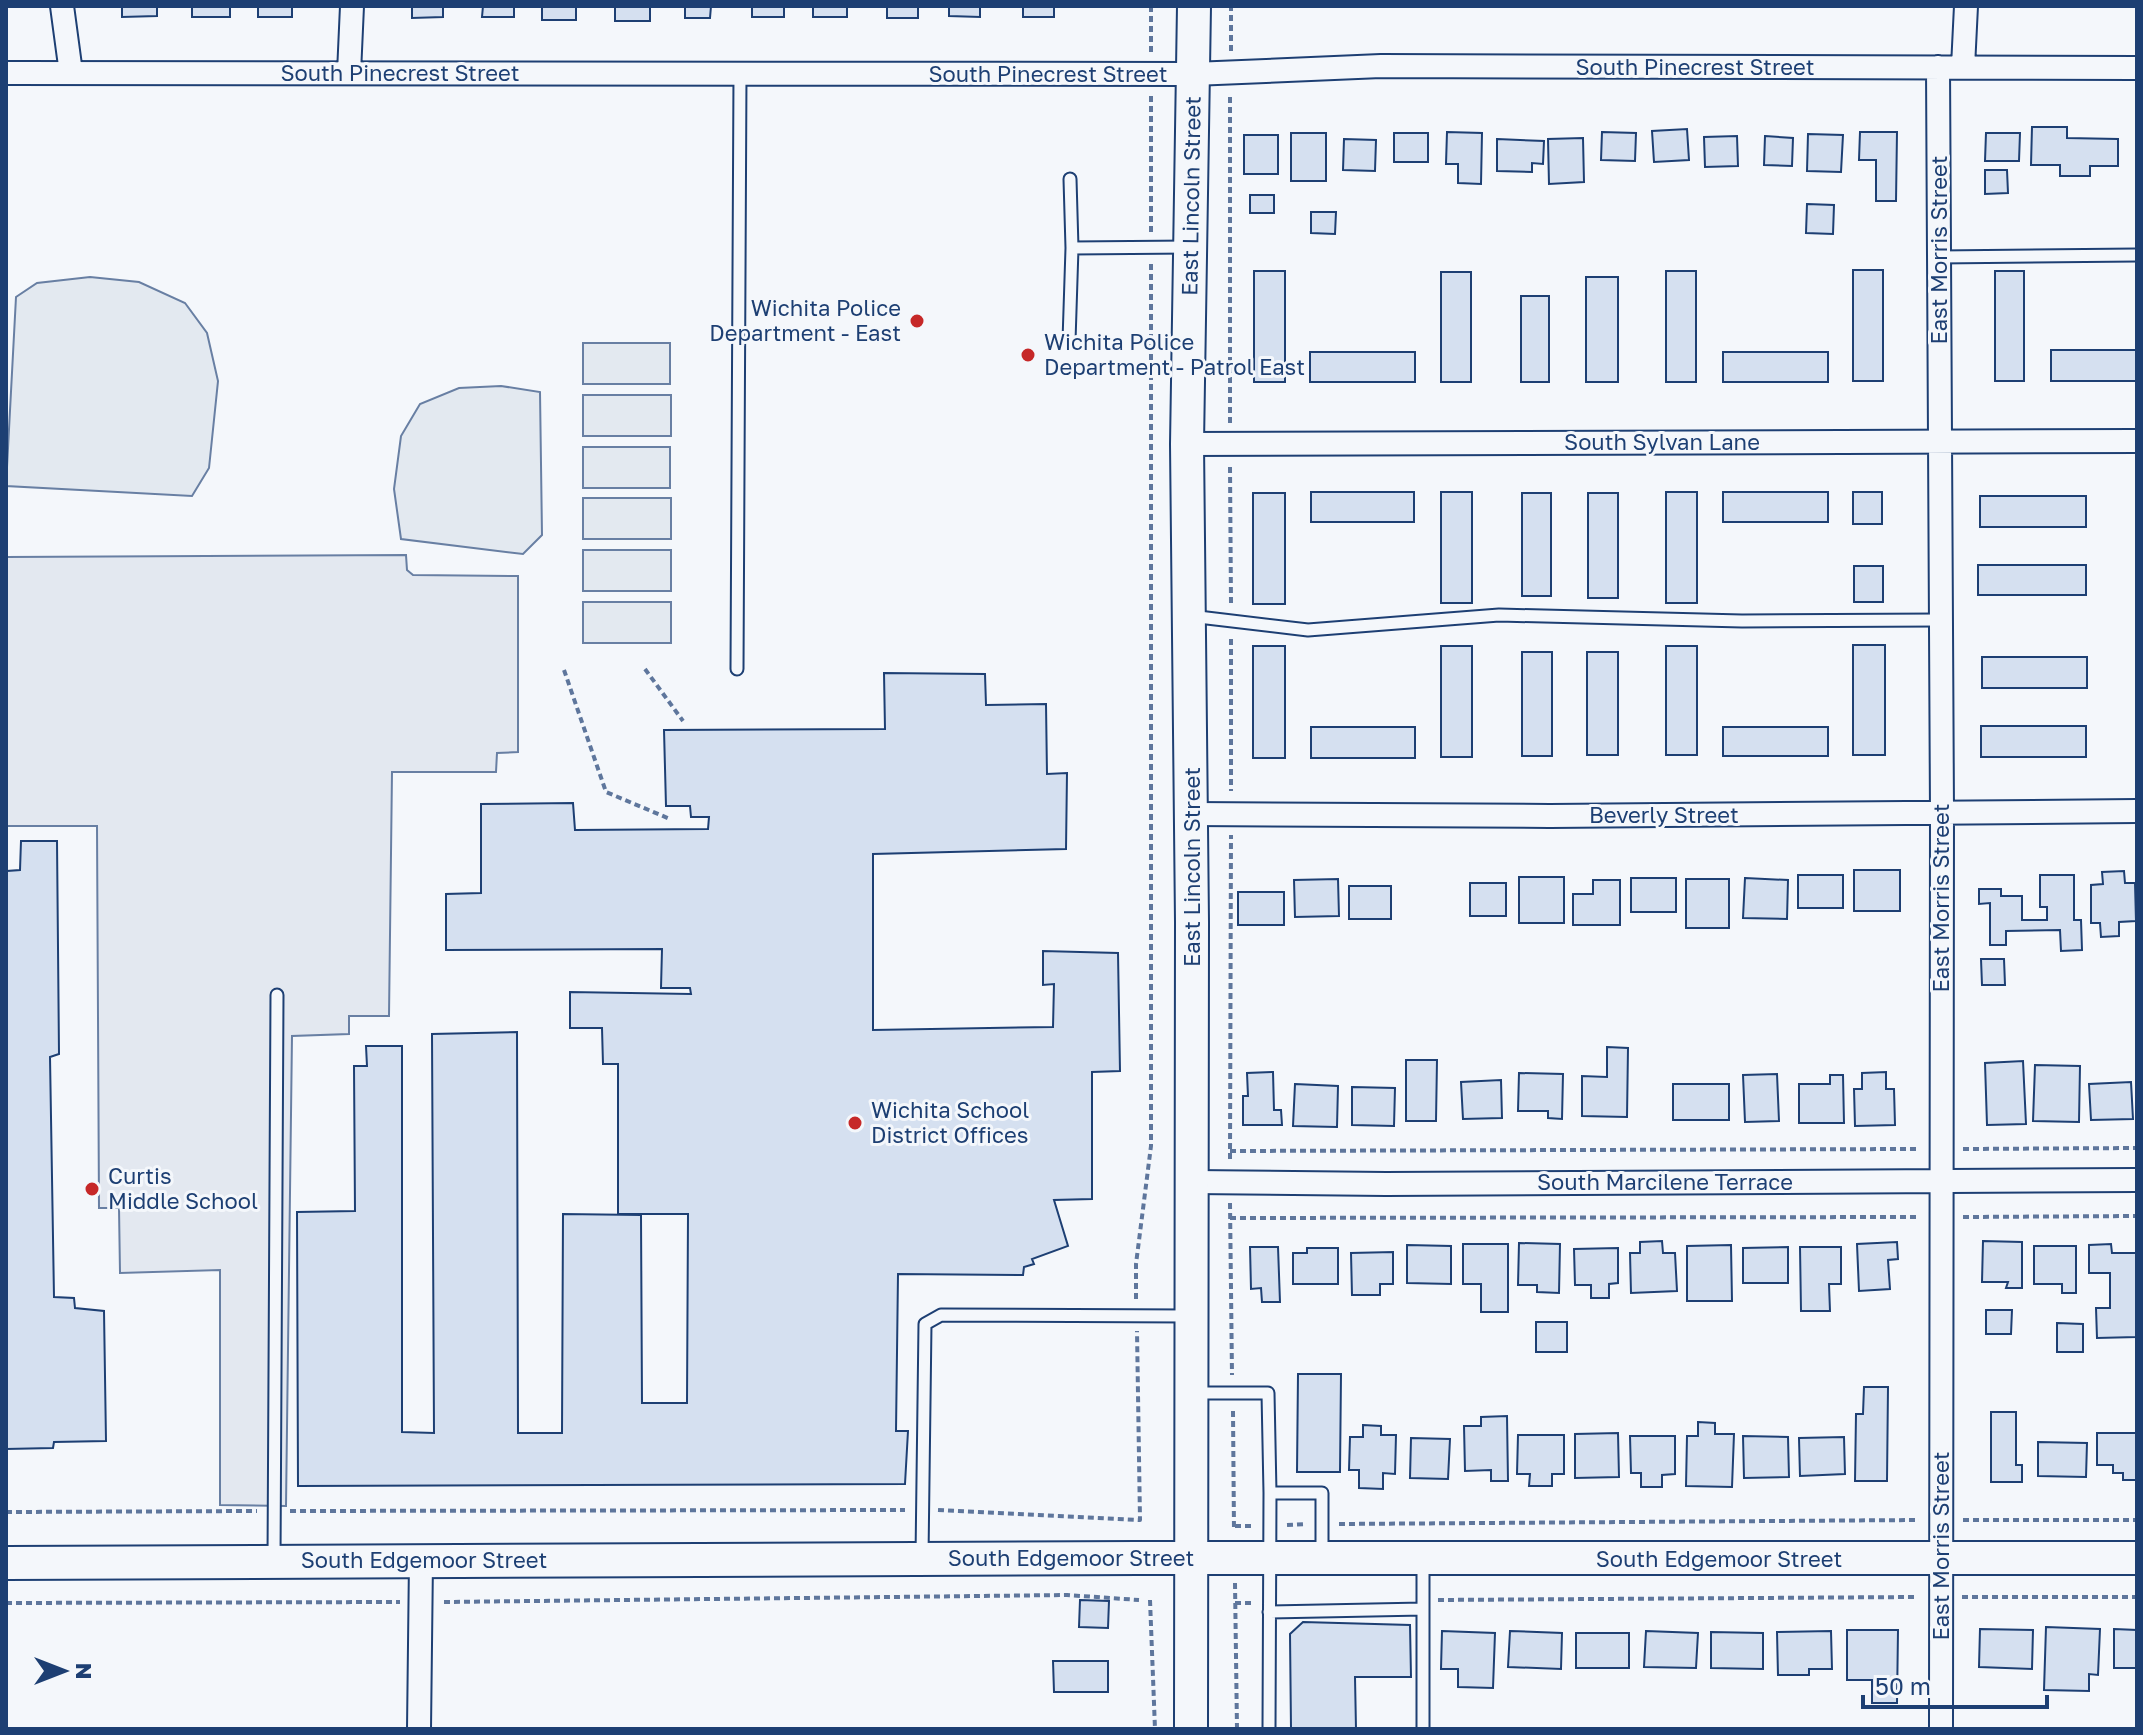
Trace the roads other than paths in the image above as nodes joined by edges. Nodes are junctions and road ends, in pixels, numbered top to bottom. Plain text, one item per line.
1 (62, 6) edge
2 (352, 6) edge
3 (1194, 6) edge
4 (1966, 6) edge
5 (1938, 67) junction
6 (1963, 67) junction
7 (2137, 68) edge
8 (6, 73) edge
9 (71, 73) junction
10 (349, 73) junction
11 (740, 74) junction
12 (1193, 74) junction
13 (1070, 179) dead end
14 (1190, 247) junction
15 (1072, 248) junction
16 (2137, 255) edge
17 (1939, 257) junction
18 (1069, 341) dead end
19 (1939, 441) junction
20 (2137, 441) edge
21 (1187, 444) junction
22 (1189, 616) junction
23 (1940, 620) junction
24 (737, 669) dead end
25 (2137, 811) edge
26 (1942, 813) junction
27 (1192, 814) junction
28 (277, 995) dead end
29 (1942, 1180) junction
30 (2137, 1180) edge
31 (1193, 1182) junction
32 (1193, 1316) junction
33 (1193, 1393) junction
34 (1270, 1493) junction
35 (1192, 1558) junction
36 (1270, 1558) junction
37 (1322, 1558) junction
38 (1423, 1558) junction
39 (2137, 1558) edge
40 (922, 1559) junction
41 (1942, 1559) junction
42 (421, 1560) junction
43 (274, 1561) junction
44 (6, 1563) edge
45 (1423, 1605) junction
46 (1269, 1607) junction
47 (419, 1729) edge
48 (1191, 1729) edge
49 (1269, 1729) edge
50 (1423, 1729) edge
51 (1941, 1729) edge

1 - 9 street
2 - 10 street
3 - 12 street, East Lincoln Street
4 - 6 street
5 - 6 street, South Pinecrest Street
5 - 12 street, South Pinecrest Street
5 - 17 street, East Morris Street
6 - 7 street, South Pinecrest Street
8 - 9 street, South Pinecrest Street
9 - 10 street, South Pinecrest Street
10 - 11 street, South Pinecrest Street
11 - 12 street, South Pinecrest Street
11 - 24 lane
12 - 14 street, East Lincoln Street
13 - 15 lane
14 - 15 lane
14 - 21 street, East Lincoln Street
15 - 18 lane
16 - 17 lane
17 - 19 street, East Morris Street
19 - 20 street, South Sylvan Lane
19 - 21 street, South Sylvan Lane
19 - 23 street, East Morris Street
21 - 22 street, East Lincoln Street
22 - 23 lane
22 - 27 street, East Lincoln Street
23 - 26 street, East Morris Street
25 - 26 street, Beverly Street
26 - 27 street, Beverly Street
26 - 29 street, East Morris Street
27 - 31 street, East Lincoln Street
28 - 43 lane
29 - 30 street, South Marcilene Terrace
29 - 31 street, South Marcilene Terrace
29 - 41 street, East Morris Street
31 - 32 street, East Lincoln Street
32 - 33 street, East Lincoln Street
32 - 40 lane
33 - 34 lane
33 - 35 street, East Lincoln Street
34 - 36 lane
34 - 37 lane
35 - 36 street, South Edgemoor Street
35 - 40 street, South Edgemoor Street
35 - 48 street, East Lincoln Street
36 - 37 street, South Edgemoor Street
36 - 46 lane
37 - 38 street, South Edgemoor Street
38 - 41 street, South Edgemoor Street
38 - 45 lane
39 - 41 street, South Edgemoor Street
40 - 42 street, South Edgemoor Street
41 - 51 street, East Morris Street
42 - 43 street, South Edgemoor Street
42 - 47 street
43 - 44 street, South Edgemoor Street
45 - 46 lane
45 - 50 lane
46 - 49 lane

